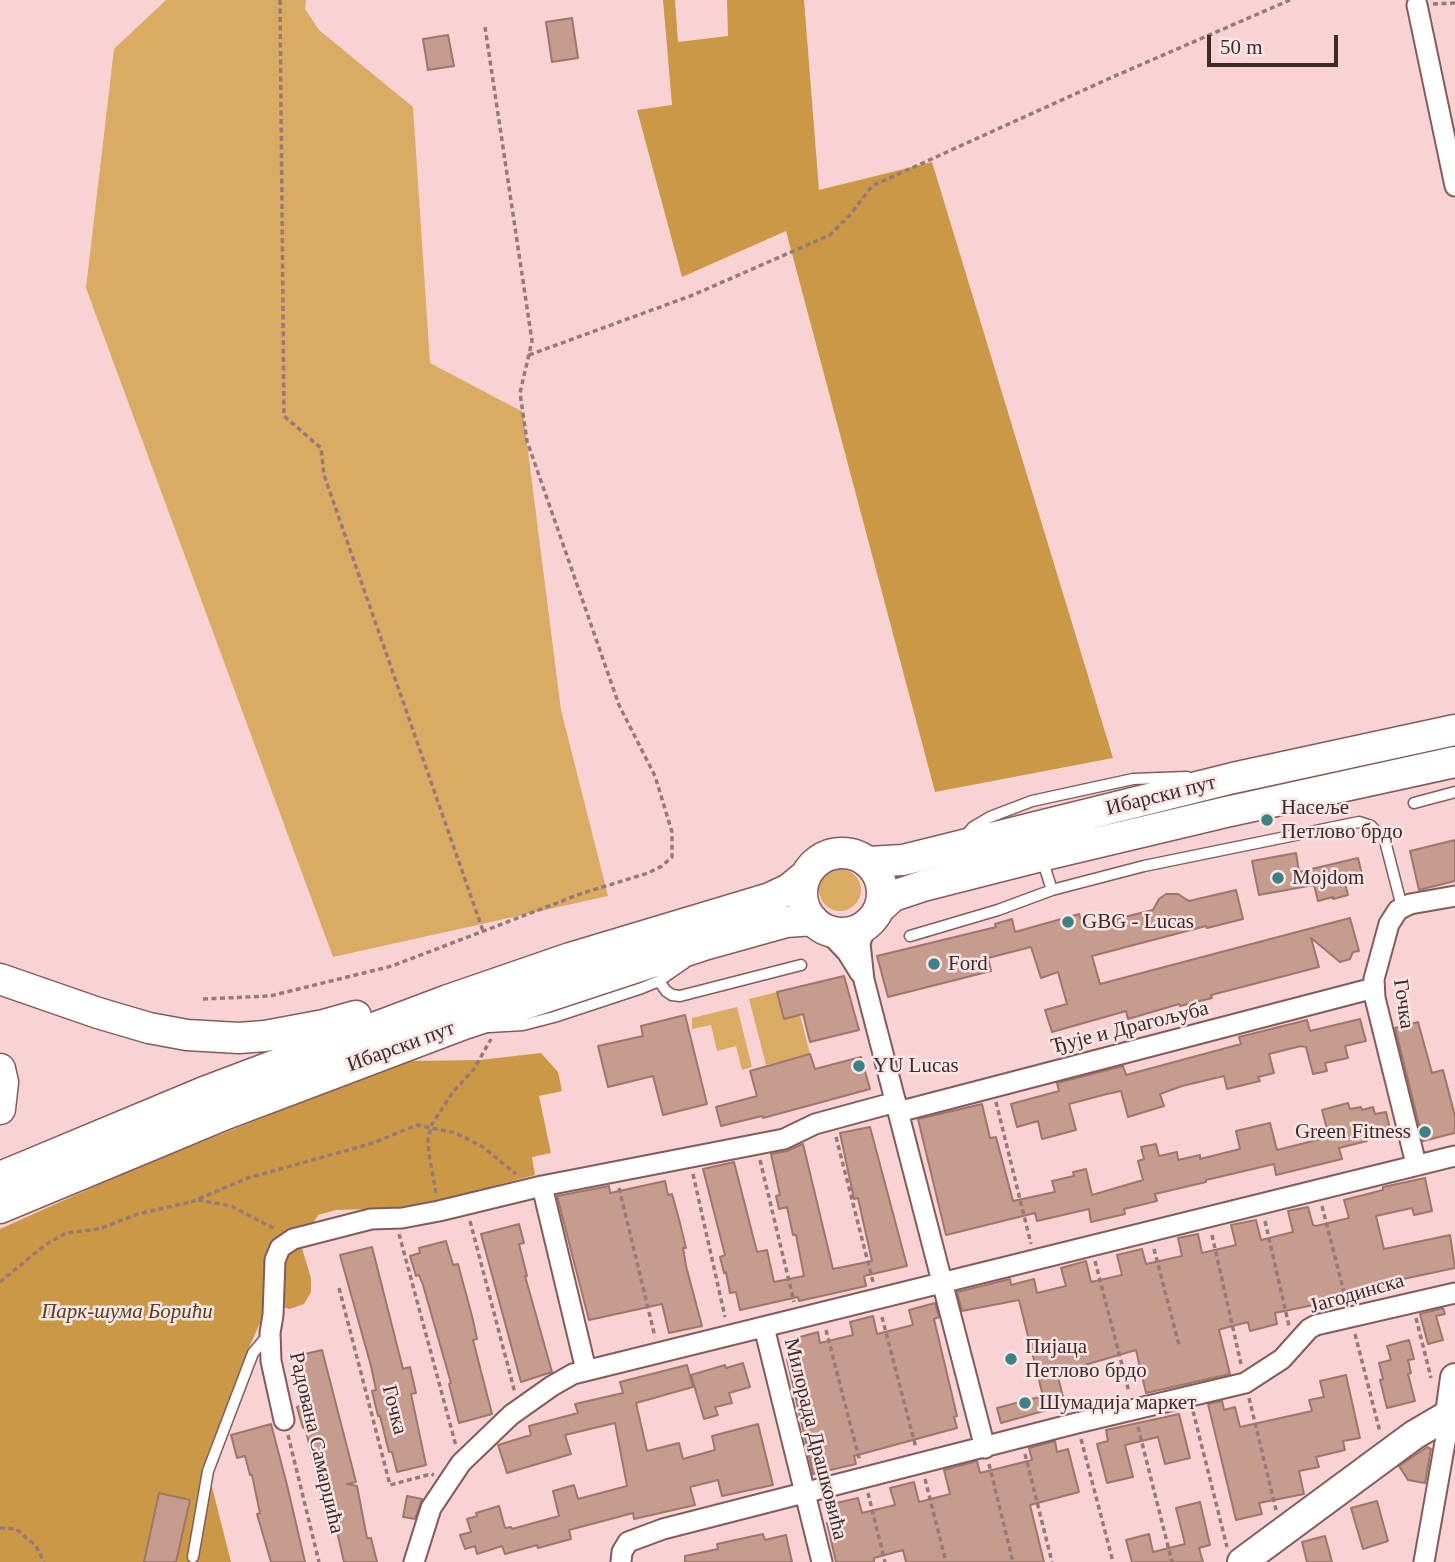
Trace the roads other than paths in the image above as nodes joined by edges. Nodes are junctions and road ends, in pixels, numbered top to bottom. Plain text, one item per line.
1 (1417, 5) dead end
2 (1455, 186) edge
3 (1455, 730) edge
4 (1455, 762) edge
5 (1455, 792) edge
6 (1414, 803) dead end
7 (1041, 856) junction
8 (868, 862) junction
9 (806, 875) junction
10 (1052, 890) junction
11 (1455, 896) edge
12 (1402, 907) junction
13 (876, 914) junction
14 (819, 925) junction
15 (909, 936) dead end
16 (707, 944) junction
17 (801, 965) dead end
18 (0, 979) edge
19 (864, 980) junction
20 (659, 981) junction
21 (1374, 989) junction
22 (456, 1012) junction
23 (0, 1069) edge
24 (897, 1107) junction
25 (0, 1109) edge
26 (1455, 1156) edge
27 (1416, 1164) junction
28 (0, 1177) edge
29 (539, 1186) junction
30 (0, 1208) edge
31 (293, 1239) joint
32 (942, 1283) junction
33 (1455, 1293) edge
34 (764, 1327) junction
35 (270, 1333) junction
36 (586, 1370) junction
37 (1443, 1379) edge
38 (1452, 1413) edge
39 (284, 1420) road end
40 (985, 1448) junction
41 (805, 1494) junction
42 (1234, 1556) edge
43 (193, 1557) dead end
44 (414, 1562) edge
45 (621, 1562) edge
46 (822, 1562) edge
47 (1424, 1562) edge

1 - 2 street
3 - 8 main road, Ибарски пут
4 - 7 main road, Ибарски пут
5 - 6 lane
7 - 10 lane
7 - 13 main road, Ибарски пут
8 - 9 main road
8 - 13 main road
9 - 14 main road
9 - 22 main road, Ибарски пут
10 - 12 lane
10 - 15 lane
11 - 12 street
12 - 21 street, Гочка
13 - 14 main road
13 - 19 street
14 - 16 main road, Ибарски пут
14 - 19 street
16 - 20 lane
16 - 22 main road, Ибарски пут
17 - 20 lane
18 - 22 main road
19 - 24 street
20 - 22 lane
21 - 24 street, Ђује и Драгољуба
21 - 27 street, Гочка
22 - 28 main road, Ибарски пут
22 - 30 main road, Ибарски пут
23 - 25 main road
24 - 29 street, Ђује и Драгољуба
24 - 32 street
26 - 27 street
27 - 32 street
29 - 31 street, Ђује и Драгољуба
29 - 36 street
31 - 35 street, Радована Самарџића
32 - 34 street
32 - 40 street
33 - 40 street, Јагодинска
34 - 36 street
34 - 41 street, Милорада Драшковића
35 - 39 street, Радована Самарџића
35 - 43 lane
36 - 44 street
37 - 38 street
38 - 42 street
38 - 47 street
40 - 41 street, Јагодинска
41 - 45 street, Јагодинска
41 - 46 street, Милорада Драшковића

